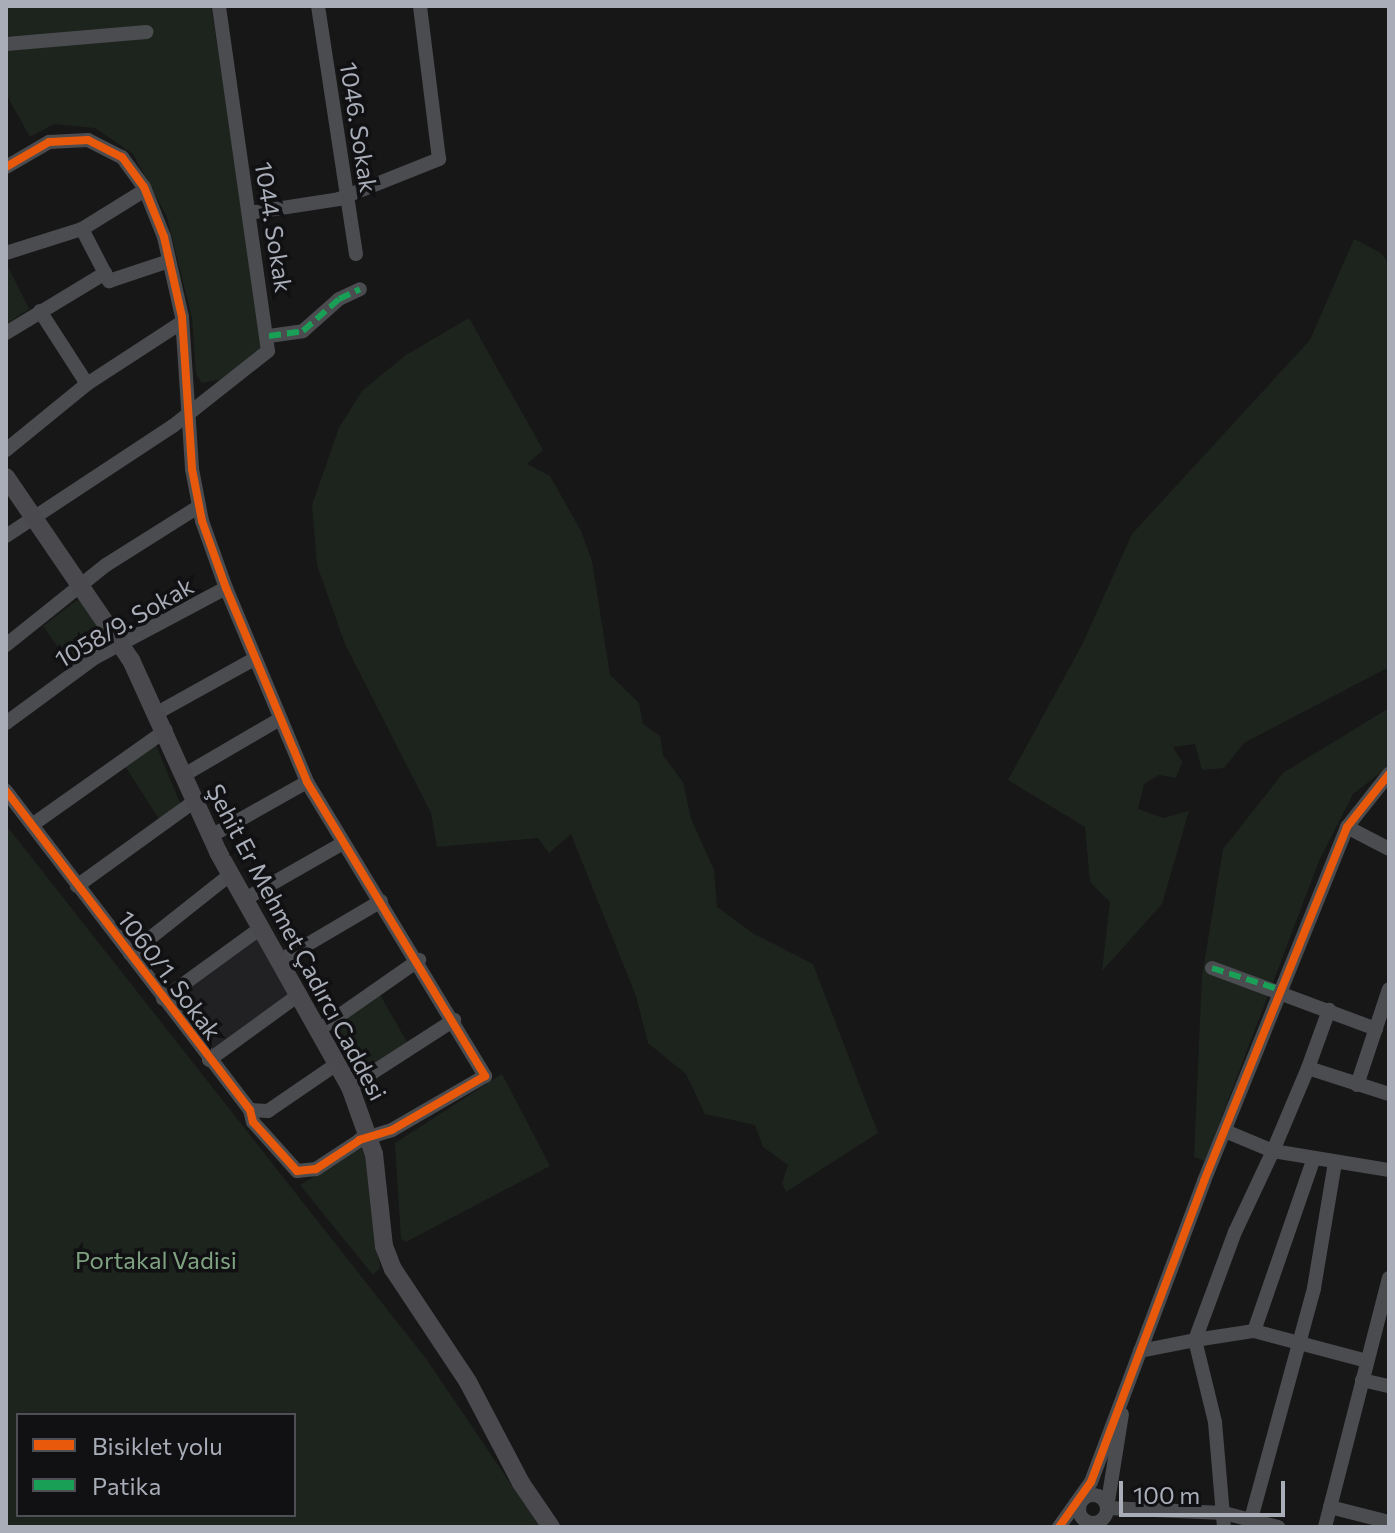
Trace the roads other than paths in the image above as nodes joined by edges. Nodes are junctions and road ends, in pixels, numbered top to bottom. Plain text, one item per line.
1 (219, 6) edge
2 (318, 6) edge
3 (420, 6) edge
4 (146, 32) dead end
5 (6, 44) edge
6 (6, 167) edge
7 (145, 190) junction
8 (348, 196) junction
9 (249, 213) junction
10 (82, 229) junction
11 (6, 253) edge
12 (356, 254) dead end
13 (169, 261) junction
14 (105, 273) junction
15 (360, 289) dead end
16 (40, 311) junction
17 (182, 322) junction
18 (6, 333) edge
19 (269, 336) junction
20 (87, 384) junction
21 (185, 415) junction
22 (6, 450) edge
23 (6, 477) edge
24 (198, 507) junction
25 (34, 516) junction
26 (6, 536) edge
27 (83, 587) junction
28 (226, 588) junction
29 (122, 643) junction
30 (6, 645) edge
31 (254, 659) junction
32 (157, 713) junction
33 (280, 719) junction
34 (6, 723) edge
35 (166, 730) junction
36 (1389, 774) edge
37 (184, 775) junction
38 (307, 782) junction
39 (6, 791) edge
40 (195, 801) junction
41 (32, 825) junction
42 (1347, 827) junction
43 (211, 836) junction
44 (343, 843) junction
45 (1389, 849) edge
46 (231, 874) junction
47 (77, 886) junction
48 (245, 899) junction
49 (381, 901) junction
50 (262, 927) junction
51 (130, 954) junction
52 (281, 960) junction
53 (419, 960) junction
54 (1212, 968) dead end
55 (1389, 989) edge
56 (1284, 991) junction
57 (300, 994) junction
58 (163, 999) junction
59 (1329, 1010) junction
60 (454, 1020) junction
61 (320, 1029) junction
62 (1376, 1029) junction
63 (209, 1060) junction
64 (338, 1063) junction
65 (1308, 1068) junction
66 (1357, 1085) junction
67 (350, 1087) junction
68 (1389, 1094) edge
69 (250, 1110) junction
70 (1225, 1131) junction
71 (369, 1138) junction
72 (1273, 1151) junction
73 (1313, 1161) junction
74 (1335, 1162) junction
75 (1389, 1170) edge
76 (1389, 1278) edge
77 (1254, 1331) junction
78 (1195, 1340) junction
79 (1298, 1345) junction
80 (1140, 1351) junction
81 (1367, 1361) junction
82 (1127, 1378) junction
83 (1362, 1380) junction
84 (1389, 1386) edge
85 (1081, 1502) junction
86 (1330, 1507) junction
87 (1251, 1519) junction
88 (1101, 1520) edge
89 (1224, 1520) edge
90 (1389, 1524) edge
91 (551, 1527) edge
92 (1059, 1527) edge
93 (1278, 1527) edge
94 (1325, 1527) edge

1 - 9 street, 1044. Sokak
2 - 8 street, 1046. Sokak
3 - 8 street
4 - 5 street
6 - 7 street
7 - 10 street
7 - 13 street
8 - 9 street
8 - 12 street, 1046. Sokak
9 - 19 street, 1044. Sokak
10 - 11 street
10 - 14 street
13 - 14 street
13 - 17 street
14 - 16 street
15 - 19 street
16 - 18 street
16 - 20 street
17 - 20 street
17 - 21 street
19 - 21 street
20 - 22 street
21 - 24 street
21 - 25 street
23 - 25 main road, Şehit Er Mehmet Çadırcı Caddesi
24 - 27 street
24 - 28 street
25 - 26 street
25 - 27 main road, Şehit Er Mehmet Çadırcı Caddesi
27 - 29 main road, Şehit Er Mehmet Çadırcı Caddesi
27 - 30 street
28 - 29 street, 1058/9. Sokak
28 - 31 street
29 - 32 main road, Şehit Er Mehmet Çadırcı Caddesi
29 - 34 street, 1058/9. Sokak
31 - 32 street
31 - 33 street
32 - 35 main road, Şehit Er Mehmet Çadırcı Caddesi
33 - 37 street
33 - 38 street
35 - 37 main road, Şehit Er Mehmet Çadırcı Caddesi
35 - 41 street
36 - 42 street
37 - 40 main road, Şehit Er Mehmet Çadırcı Caddesi
38 - 43 street
38 - 44 street
39 - 41 street, 1060/1. Sokak
40 - 43 main road, Şehit Er Mehmet Çadırcı Caddesi
40 - 47 street
41 - 47 street, 1060/1. Sokak
42 - 45 street
42 - 56 street
43 - 46 main road, Şehit Er Mehmet Çadırcı Caddesi
44 - 48 street
44 - 49 street
46 - 48 main road, Şehit Er Mehmet Çadırcı Caddesi
46 - 51 street
47 - 51 street, 1060/1. Sokak
48 - 50 main road, Şehit Er Mehmet Çadırcı Caddesi
49 - 52 street
49 - 53 street
50 - 52 main road, Şehit Er Mehmet Çadırcı Caddesi
50 - 58 street
51 - 58 street, 1060/1. Sokak
52 - 57 main road, Şehit Er Mehmet Çadırcı Caddesi
53 - 60 street
53 - 61 street
54 - 56 street
55 - 62 street
56 - 59 street
56 - 70 street
57 - 61 main road, Şehit Er Mehmet Çadırcı Caddesi
57 - 63 street
58 - 63 street, 1060/1. Sokak
59 - 62 street
59 - 65 street
60 - 67 street
60 - 71 street
61 - 64 main road, Şehit Er Mehmet Çadırcı Caddesi
62 - 66 street
63 - 69 street, 1060/1. Sokak
64 - 67 main road, Şehit Er Mehmet Çadırcı Caddesi
64 - 69 street
65 - 66 street
65 - 72 street
66 - 68 street
67 - 71 main road, Şehit Er Mehmet Çadırcı Caddesi
69 - 71 street, 1060/1. Sokak
70 - 72 street
70 - 80 street
71 - 91 main road, Şehit Er Mehmet Çadırcı Caddesi
72 - 73 street
72 - 78 street
73 - 74 street
73 - 77 street
74 - 75 street
74 - 79 street
76 - 81 street
77 - 78 street
77 - 79 street
78 - 80 street
78 - 89 street
79 - 81 street
79 - 87 street
80 - 82 street
81 - 83 street
82 - 85 street
82 - 88 street
83 - 84 street
83 - 86 street
85 - 88 street
85 - 88 street
85 - 92 street
86 - 90 street
86 - 94 street
87 - 89 street
87 - 93 street
88 - 89 street

